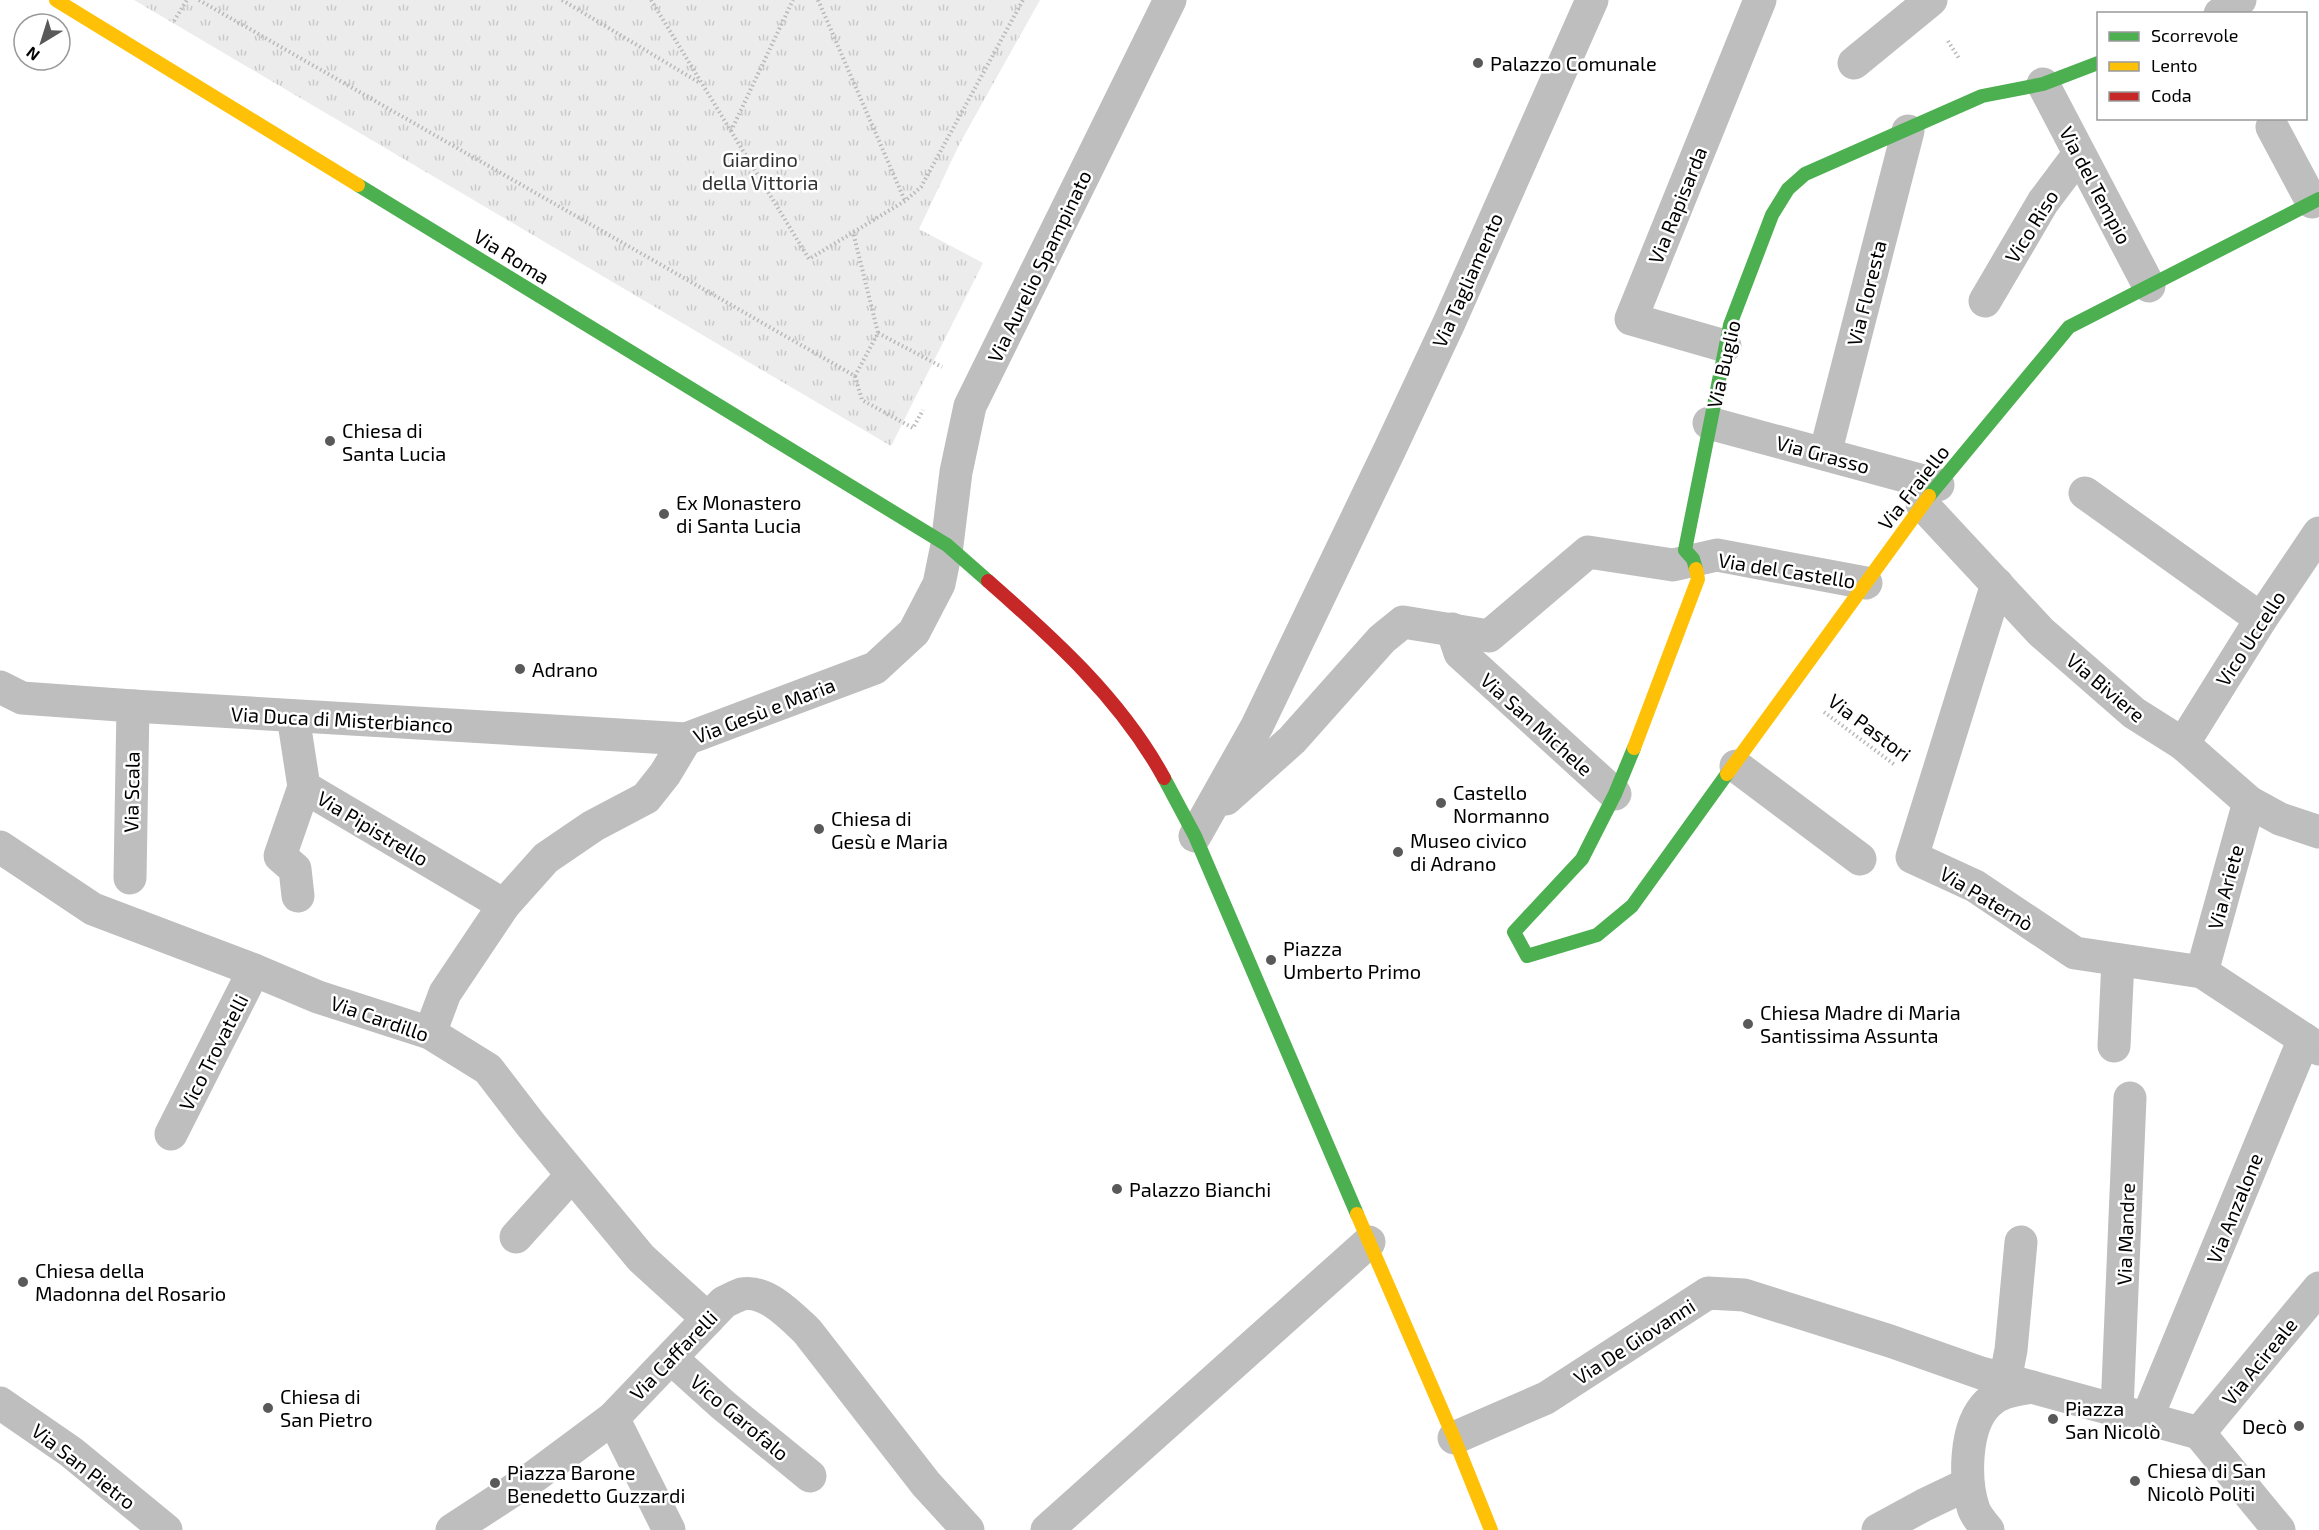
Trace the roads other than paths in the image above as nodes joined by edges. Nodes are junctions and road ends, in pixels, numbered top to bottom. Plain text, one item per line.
1 (56, 0) edge
2 (1170, 0) edge
3 (1592, 0) edge
4 (1760, 0) edge
5 (2240, 0) edge
6 (1926, 2) edge
7 (2223, 12) edge
8 (1854, 63) dead end
9 (2097, 63) edge
10 (2043, 84) junction
11 (2272, 127) dead end
12 (1908, 131) junction
13 (2079, 153) junction
14 (2316, 200) edge
15 (2149, 286) junction
16 (1985, 301) dead end
17 (1725, 346) junction
18 (1709, 423) junction
19 (1825, 454) junction
20 (2085, 493) dead end
21 (1930, 494) junction
22 (2319, 533) edge
23 (947, 544) junction
24 (1693, 559) junction
25 (1866, 583) junction
26 (1997, 584) junction
27 (2261, 619) junction
28 (1456, 641) junction
29 (0, 687) edge
30 (133, 706) junction
31 (293, 716) junction
32 (686, 739) junction
33 (2183, 744) junction
34 (1736, 766) junction
35 (304, 787) junction
36 (1615, 794) junction
37 (2248, 802) junction
38 (1201, 826) junction
39 (2319, 832) edge
40 (0, 848) edge
41 (1860, 859) dead end
42 (130, 878) dead end
43 (298, 896) dead end
44 (504, 905) junction
45 (1632, 906) joint
46 (2118, 960) junction
47 (254, 970) junction
48 (2202, 972) junction
49 (430, 1033) junction
50 (2311, 1044) edge
51 (2114, 1046) dead end
52 (2130, 1098) dead end
53 (171, 1134) dead end
54 (572, 1175) junction
55 (516, 1237) dead end
56 (1370, 1242) junction
57 (2021, 1242) dead end
58 (2319, 1288) edge
59 (708, 1319) junction
60 (671, 1358) junction
61 (2016, 1372) junction
62 (0, 1403) edge
63 (2132, 1414) junction
64 (613, 1418) junction
65 (2199, 1433) junction
66 (1454, 1438) junction
67 (810, 1476) dead end
68 (1968, 1484) junction
69 (166, 1530) edge
70 (452, 1530) edge
71 (669, 1530) edge
72 (968, 1530) edge
73 (1047, 1530) edge
74 (1491, 1530) edge
75 (1878, 1530) edge
76 (1988, 1530) edge
77 (2279, 1530) edge

1 - 23 street, Via Roma
2 - 23 street, Via Aurelio Spampinato
3 - 38 street, Via Tagliamento
4 - 17 street, Via Rapisarda
5 - 7 street
6 - 8 street
9 - 10 street, Via Buglio
10 - 12 street, Via Buglio
10 - 13 street, Via del Tempio
11 - 14 street
12 - 17 street, Via Buglio
12 - 19 street, Via Floresta
13 - 15 street, Via del Tempio
13 - 16 street, Vico Riso
14 - 15 street, Via Fraiello
15 - 21 street, Via Fraiello
17 - 18 street, Via Buglio
18 - 19 street, Via Grasso
18 - 24 street, Via Buglio
19 - 21 street, Via Grasso
20 - 27 street
21 - 25 street, Via Fraiello
21 - 26 street, Via Biviere
22 - 27 street, Vico Uccello
23 - 32 street, Via Gesù e Maria
23 - 38 street, Via Roma
24 - 25 street, Via del Castello
24 - 28 street, Via del Castello
24 - 36 street, Via Buglio
25 - 34 street, Via Fraiello
26 - 33 street, Via Biviere
26 - 46 street, Via Paternò
27 - 33 street, Vico Uccello
28 - 36 street, Via San Michele
28 - 38 street
29 - 30 street, Via Duca di Misterbianco
30 - 31 street, Via Duca di Misterbianco
30 - 42 street, Via Scala
31 - 32 street, Via Duca di Misterbianco
31 - 35 street, Via Pipistrello
32 - 44 street, Via Gesù e Maria
33 - 37 street, Via Biviere
34 - 41 street
34 - 45 street, Via Fraiello
35 - 43 street
35 - 44 street, Via Pipistrello
36 - 45 street, Via Buglio
37 - 39 street, Via Biviere
37 - 48 street, Via Ariete
38 - 56 street, Via Roma
40 - 47 street, Via Cardillo
44 - 49 street, Via Gesù e Maria
46 - 48 street, Via Paternò
46 - 51 street
47 - 49 street, Via Cardillo
47 - 53 street, Vico Trovatelli
48 - 50 street, Via Paternò
49 - 54 street, Via Cardillo
50 - 63 street, Via Anzalone
52 - 63 street, Via Mandre
54 - 55 street
54 - 59 street, Via Cardillo
56 - 66 street, Via Roma
56 - 73 street
57 - 61 street
58 - 65 street, Via Acireale
59 - 60 street, Via Caffarelli
59 - 72 street, Via Caffarelli
60 - 64 street, Via Caffarelli
60 - 67 street, Vico Garofalo
61 - 63 street, Via De Giovanni
61 - 66 street, Via De Giovanni
61 - 68 street
62 - 69 street, Via San Pietro
63 - 65 street, Via De Giovanni
64 - 70 street, Via Caffarelli
64 - 71 street
65 - 77 street
66 - 74 street, Via Roma
68 - 75 street
68 - 76 street

